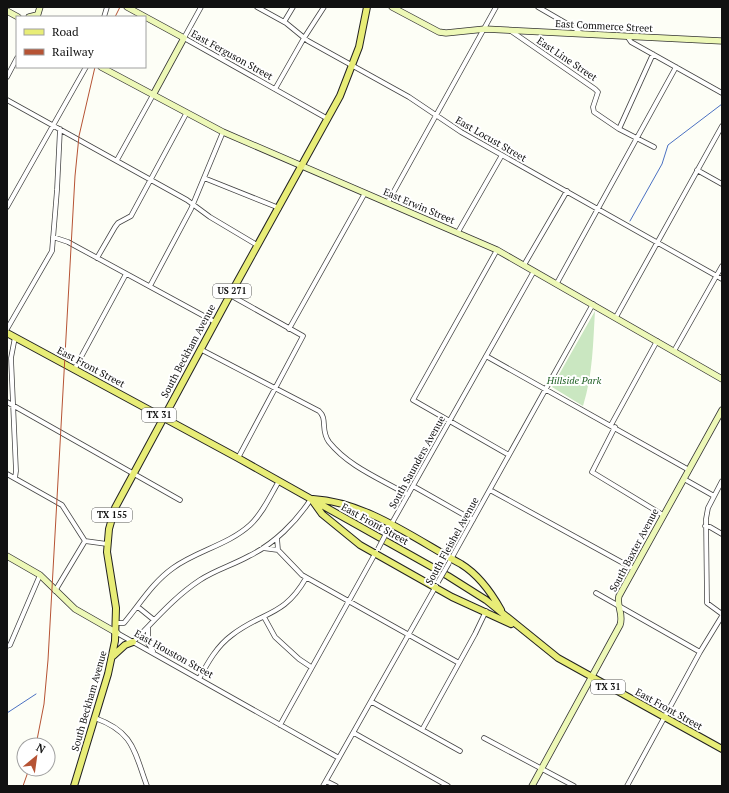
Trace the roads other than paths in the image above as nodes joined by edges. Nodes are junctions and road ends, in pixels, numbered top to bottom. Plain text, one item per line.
1 (40, 7) edge
2 (127, 7) edge
3 (201, 7) edge
4 (257, 7) edge
5 (293, 7) edge
6 (324, 7) edge
7 (367, 7) edge
8 (392, 7) edge
9 (496, 7) edge
10 (538, 7) edge
11 (7, 11) edge
12 (16, 16) edge
13 (37, 16) edge
14 (144, 16) edge
15 (146, 17) edge
16 (284, 22) junction
17 (485, 29) junction
18 (511, 30) junction
19 (581, 34) junction
20 (627, 36) junction
21 (184, 38) junction
22 (304, 38) junction
23 (722, 41) edge
24 (653, 54) junction
25 (16, 60) edge
26 (353, 65) junction
27 (676, 67) junction
28 (85, 68) edge
29 (103, 68) edge
30 (7, 77) edge
31 (275, 89) junction
32 (722, 93) edge
33 (153, 95) junction
34 (7, 100) edge
35 (186, 114) junction
36 (436, 115) junction
37 (328, 119) junction
38 (53, 125) junction
39 (722, 126) edge
40 (60, 129) junction
41 (619, 129) junction
42 (223, 132) junction
43 (637, 138) junction
44 (654, 147) dead end
45 (502, 155) junction
46 (117, 160) junction
47 (302, 165) junction
48 (697, 170) junction
49 (204, 178) junction
50 (151, 180) junction
51 (722, 184) edge
52 (567, 191) junction
53 (365, 193) junction
54 (388, 202) junction
55 (193, 204) junction
56 (7, 207) edge
57 (279, 208) junction
58 (598, 209) junction
59 (458, 232) junction
60 (53, 237) junction
61 (658, 242) junction
62 (257, 245) junction
63 (498, 250) junction
64 (97, 258) junction
65 (524, 265) junction
66 (722, 266) edge
67 (534, 271) junction
68 (126, 274) junction
69 (716, 276) junction
70 (722, 279) edge
71 (556, 284) junction
72 (150, 286) junction
73 (230, 295) junction
74 (593, 304) junction
75 (616, 317) junction
76 (215, 322) junction
77 (289, 328) junction
78 (7, 329) edge
79 (7, 333) edge
80 (15, 337) junction
81 (657, 342) junction
82 (200, 349) junction
83 (674, 351) junction
84 (486, 356) junction
85 (74, 370) junction
86 (722, 379) edge
87 (274, 388) junction
88 (545, 389) junction
89 (7, 402) edge
90 (13, 406) junction
91 (722, 410) edge
92 (163, 418) junction
93 (450, 421) junction
94 (611, 425) junction
95 (615, 427) junction
96 (509, 455) junction
97 (238, 458) junction
98 (689, 470) junction
99 (7, 474) edge
100 (132, 474) junction
101 (15, 478) junction
102 (684, 479) junction
103 (279, 481) junction
104 (722, 481) edge
105 (413, 486) junction
106 (490, 490) junction
107 (408, 495) junction
108 (714, 496) junction
109 (311, 499) junction
110 (180, 500) dead end
111 (663, 516) junction
112 (473, 520) junction
113 (705, 526) junction
114 (390, 527) junction
115 (722, 534) edge
116 (277, 538) junction
117 (85, 541) junction
118 (107, 544) junction
119 (263, 548) junction
120 (278, 550) junction
121 (376, 551) junction
122 (7, 556) edge
123 (450, 561) junction
124 (634, 569) junction
125 (40, 576) junction
126 (306, 578) junction
127 (437, 584) junction
128 (55, 591) junction
129 (596, 593) dead end
130 (348, 602) junction
131 (618, 605) junction
132 (138, 607) junction
133 (486, 612) junction
134 (503, 613) junction
135 (722, 615) edge
136 (264, 617) junction
137 (154, 620) junction
138 (117, 623) junction
139 (148, 627) junction
140 (117, 633) junction
141 (526, 633) junction
142 (409, 635) junction
143 (133, 642) junction
144 (7, 646) edge
145 (700, 652) junction
146 (155, 654) junction
147 (113, 656) junction
148 (459, 663) junction
149 (311, 667) junction
150 (592, 678) junction
151 (199, 679) junction
152 (372, 702) junction
153 (95, 718) junction
154 (664, 718) junction
155 (280, 724) junction
156 (422, 730) junction
157 (354, 733) junction
158 (484, 738) dead end
159 (722, 749) edge
160 (460, 751) dead end
161 (339, 758) junction
162 (541, 769) junction
163 (326, 780) junction
164 (74, 786) edge
165 (148, 786) edge
166 (323, 786) edge
167 (336, 786) edge
168 (448, 786) edge
169 (532, 786) edge
170 (574, 786) edge
171 (628, 786) edge

1 - 13 street
2 - 14 street, East Ferguson Street
3 - 21 street
4 - 16 street, East Locust Street
5 - 16 street
6 - 22 street
7 - 26 main road, US 271
8 - 17 street
9 - 17 street
10 - 19 street
11 - 12 street
15 - 21 street, East Ferguson Street
16 - 22 street, East Locust Street
17 - 18 street, East Commerce Street
17 - 36 street
18 - 19 street, East Commerce Street
18 - 41 street, East Line Street
19 - 20 street, East Commerce Street
20 - 23 street, East Commerce Street
20 - 24 street
21 - 31 street, East Ferguson Street
21 - 33 street
22 - 26 street, East Locust Street
22 - 31 street
24 - 27 street
24 - 41 street
25 - 30 street
26 - 36 street, East Locust Street
26 - 37 main road, US 271
27 - 32 street
27 - 43 street
28 - 38 street
29 - 33 street, East Erwin Street
31 - 37 street, East Ferguson Street
33 - 35 street, East Erwin Street
33 - 46 street
34 - 38 street
35 - 42 street, East Erwin Street
35 - 50 street
36 - 45 street, East Locust Street
36 - 54 street
37 - 47 main road, US 271
38 - 40 street
38 - 56 street
39 - 48 street
40 - 46 street
40 - 60 street
41 - 43 street, East Line Street
42 - 47 street, East Erwin Street
42 - 49 street
43 - 44 street, East Line Street
43 - 58 street
45 - 52 street, East Locust Street
45 - 59 street
46 - 50 street
47 - 53 street, East Erwin Street
47 - 57 main road, South Beckham Avenue / US 271
48 - 51 street
48 - 61 street
49 - 55 street
49 - 57 street
50 - 55 street
50 - 64 street
52 - 58 street, East Locust Street
52 - 65 street
53 - 54 street, East Erwin Street
53 - 77 street
54 - 59 street, East Erwin Street
55 - 62 street
55 - 72 street
57 - 62 main road, South Beckham Avenue / US 271
58 - 61 street, East Locust Street
58 - 71 street
59 - 63 street, East Erwin Street
60 - 64 street
60 - 78 street
61 - 69 street, East Locust Street
61 - 75 street
62 - 73 main road, South Beckham Avenue / US 271
63 - 65 street, East Erwin Street
63 - 93 street
64 - 68 street
65 - 67 street, East Erwin Street
66 - 69 street
67 - 71 street, East Erwin Street
67 - 84 street, South Saunders Avenue
68 - 72 street
68 - 85 street
69 - 70 street, East Locust Street
69 - 83 street
71 - 74 street, East Erwin Street
72 - 76 street
73 - 76 main road, South Beckham Avenue / US 271
73 - 77 street
74 - 75 street, East Erwin Street
74 - 88 street, South Fleishel Avenue
75 - 81 street, East Erwin Street
76 - 82 main road, South Beckham Avenue / US 271
77 - 87 street
79 - 80 main road, East Front Street / TX 31
80 - 85 main road, East Front Street / TX 31
80 - 90 street
81 - 83 street, East Erwin Street
81 - 94 street
82 - 87 street
82 - 92 main road, South Beckham Avenue / US 271
83 - 86 street, East Erwin Street
84 - 88 street
84 - 93 street, South Saunders Avenue
85 - 92 main road, East Front Street / TX 31
87 - 97 street
87 - 107 street
88 - 94 street
88 - 96 street, South Fleishel Avenue
89 - 90 street
90 - 100 street
90 - 101 street
91 - 98 street, South Baxter Avenue
92 - 97 main road, East Front Street / TX 31
92 - 100 main road, South Beckham Avenue / TX 155
93 - 96 street
93 - 105 street, South Saunders Avenue
94 - 95 street
95 - 98 street
95 - 111 street
96 - 106 street, South Fleishel Avenue
97 - 103 main road, East Front Street / TX 31
98 - 102 street, South Baxter Avenue
99 - 101 street
100 - 110 street
100 - 118 main road, South Beckham Avenue / TX 155
101 - 117 street
102 - 108 street
102 - 111 street, South Baxter Avenue
103 - 109 main road, East Front Street / TX 31
103 - 132 street
104 - 108 street
105 - 107 street, South Saunders Avenue
105 - 112 street
106 - 112 street, South Fleishel Avenue
106 - 124 street
107 - 114 street, South Saunders Avenue
108 - 113 street
109 - 114 main road
109 - 116 street
109 - 121 main road
109 - 134 main road, East Front Street / TX 31
111 - 124 street, South Baxter Avenue
112 - 123 street, South Fleishel Avenue
113 - 115 street
113 - 135 street
114 - 121 street, South Saunders Avenue, bridge
114 - 123 main road
116 - 119 street
116 - 120 street
117 - 118 street
117 - 128 street
118 - 138 main road, South Beckham Avenue / TX 155
119 - 120 street
119 - 137 street
120 - 126 street
121 - 127 main road
121 - 130 street, South Saunders Avenue
122 - 125 street, East Houston Street
123 - 127 street, South Fleishel Avenue, bridge
123 - 134 main road
124 - 131 street, South Baxter Avenue
125 - 128 street, East Houston Street
125 - 144 street
126 - 130 street
126 - 136 street
127 - 133 main road
127 - 142 street, South Fleishel Avenue
128 - 140 street, East Houston Street
129 - 131 street
130 - 142 street
130 - 149 street, South Saunders Avenue
131 - 145 street
131 - 150 street, South Baxter Avenue
132 - 137 street
132 - 138 street
133 - 141 main road
133 - 148 street
134 - 141 main road, East Front Street / TX 31
135 - 145 street
136 - 149 street
136 - 151 street
137 - 139 street
138 - 140 main road, South Beckham Avenue / TX 155
139 - 143 street
139 - 146 street
140 - 143 street, East Houston Street
140 - 147 main road, South Beckham Avenue / TX 155
141 - 150 main road, East Front Street / TX 31
142 - 148 street
142 - 152 street, South Fleishel Avenue
143 - 146 street, East Houston Street
143 - 147 main road
145 - 154 street
146 - 151 street, East Houston Street
147 - 153 main road, South Beckham Avenue / TX 155
148 - 156 street
149 - 155 street, South Saunders Avenue
150 - 154 main road, East Front Street / TX 31
150 - 162 street, South Baxter Avenue
151 - 155 street, East Houston Street
152 - 156 street
152 - 157 street, South Fleishel Avenue
153 - 164 main road, South Beckham Avenue / TX 155
153 - 165 street
154 - 159 main road, East Front Street / TX 31
154 - 171 street
155 - 161 street, East Houston Street
156 - 160 street
157 - 161 street, South Fleishel Avenue
157 - 168 street
158 - 162 street
161 - 163 street, South Fleishel Avenue
162 - 169 street, South Baxter Avenue
162 - 170 street
163 - 166 street, South Fleishel Avenue
163 - 167 street

